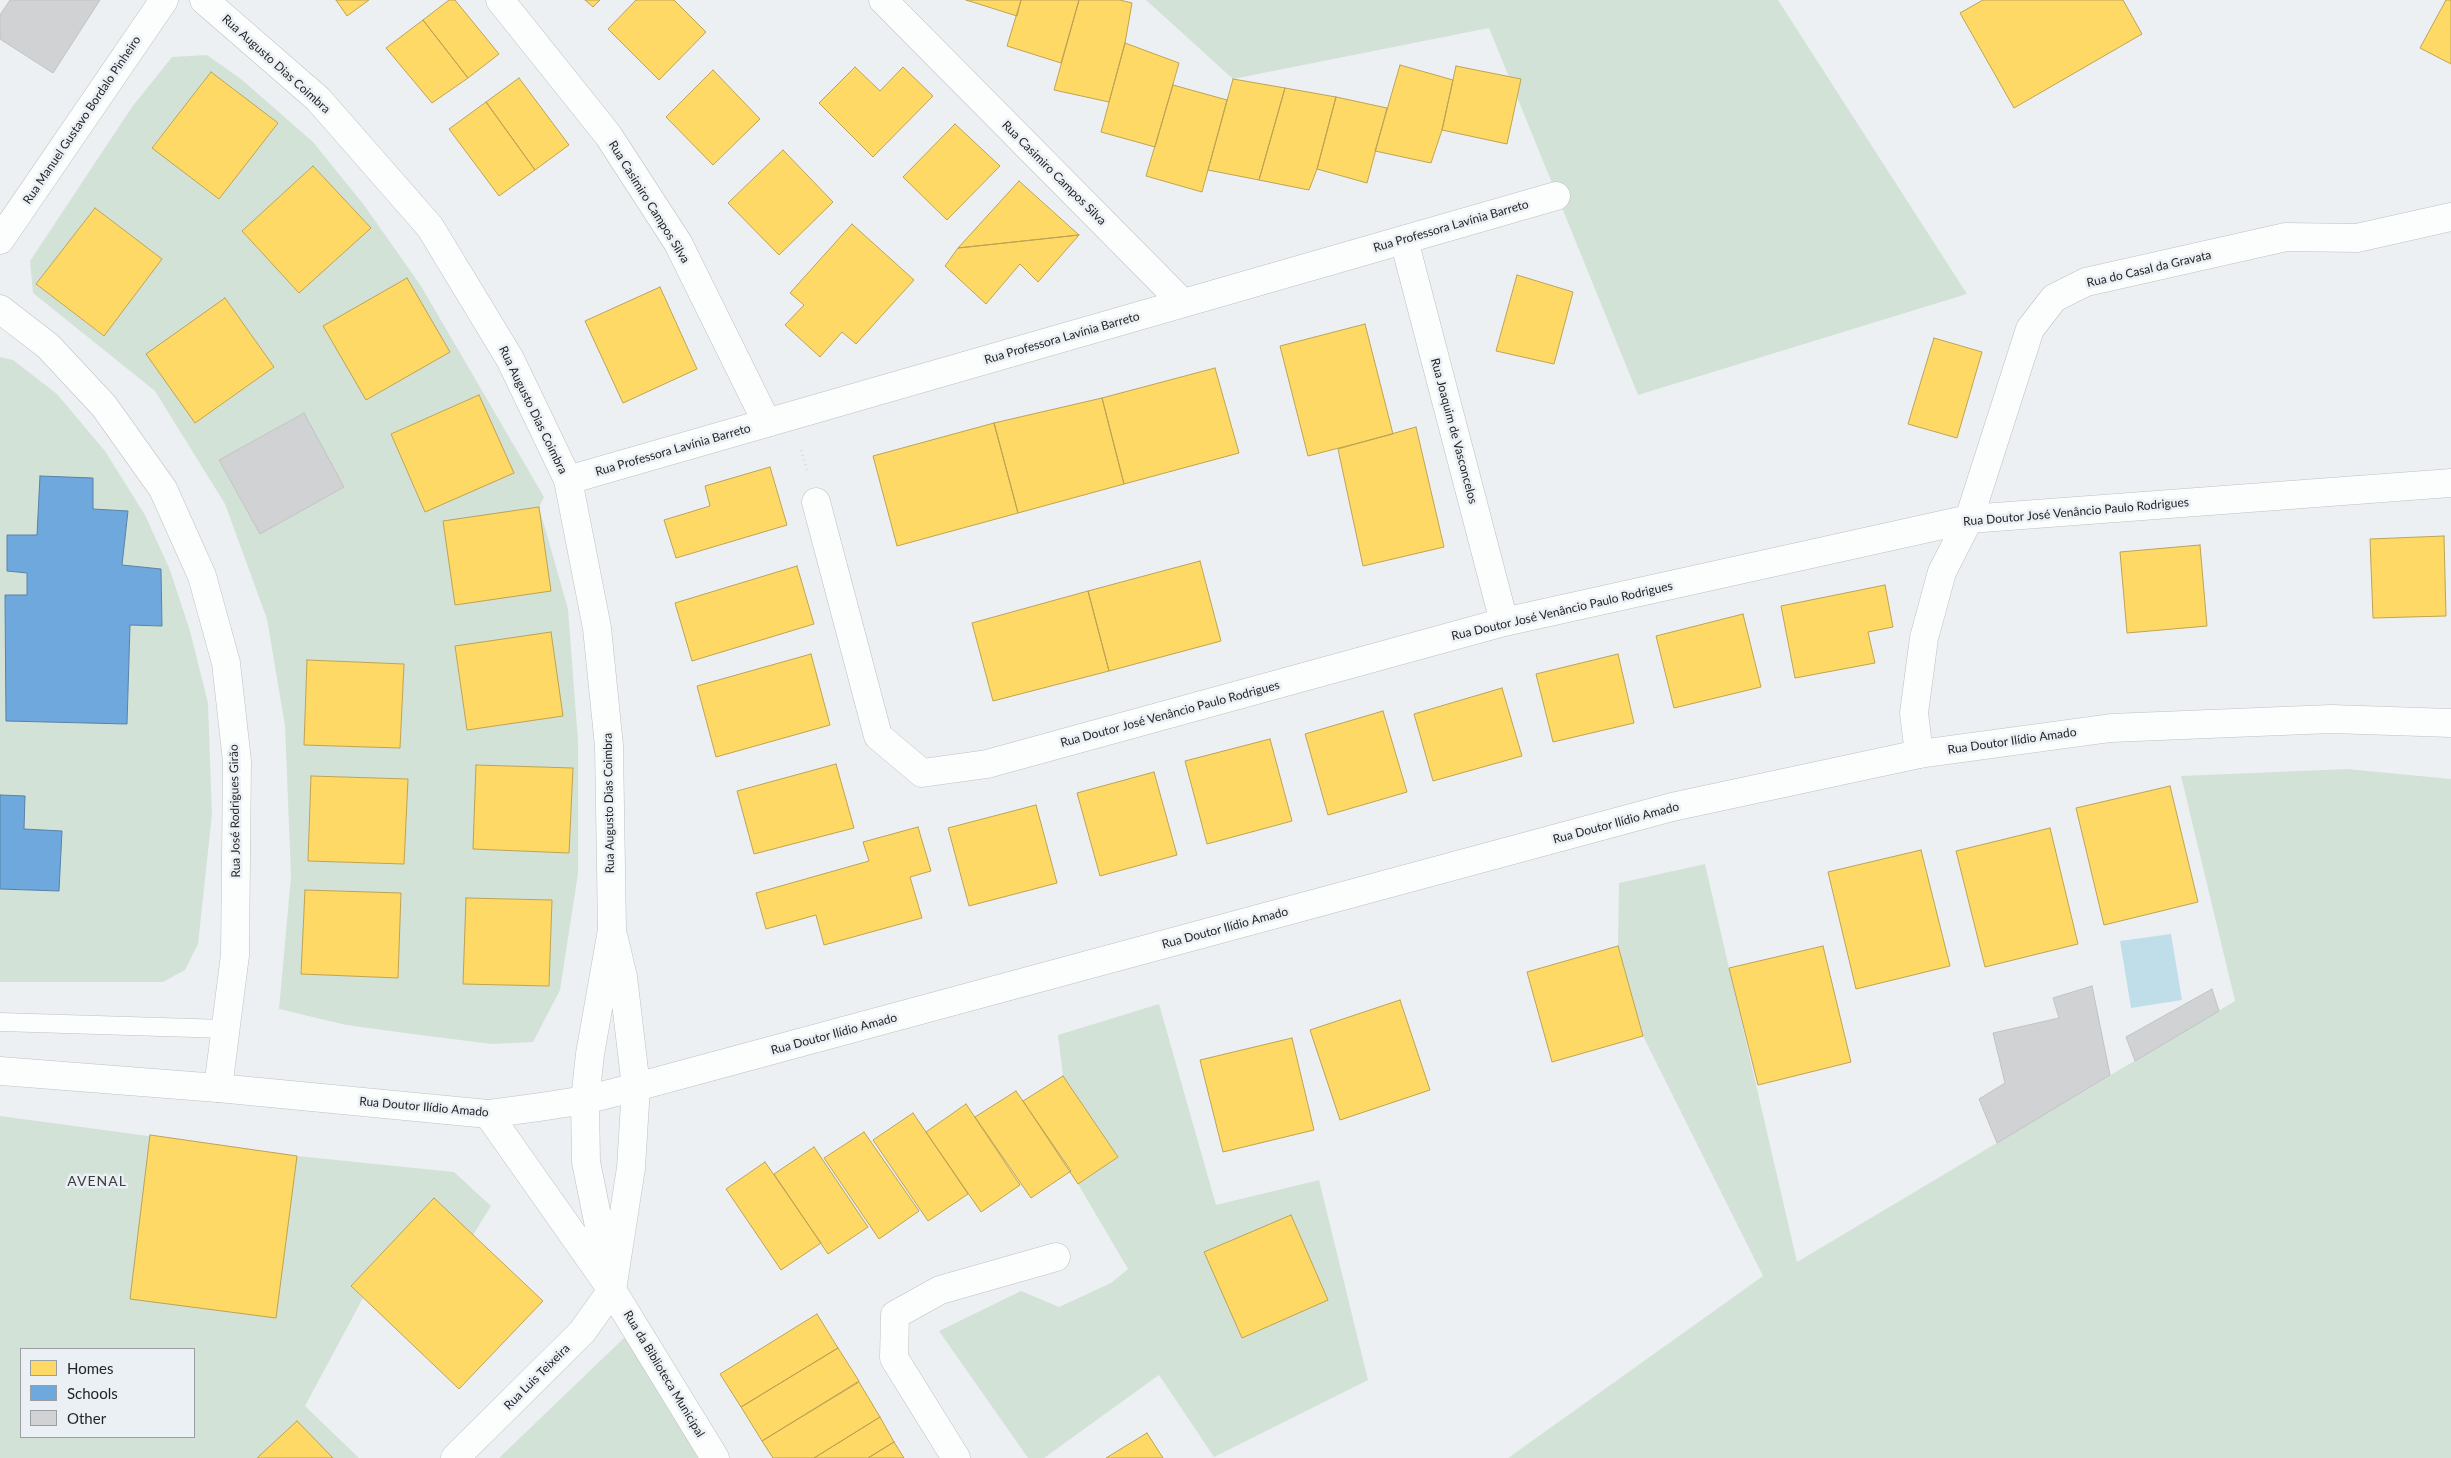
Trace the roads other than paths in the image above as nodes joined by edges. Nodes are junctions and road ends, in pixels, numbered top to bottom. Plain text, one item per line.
1 (164, 0) edge
2 (204, 0) edge
3 (500, 0) edge
4 (883, 0) edge
5 (1556, 196) dead end
6 (2451, 217) edge
7 (0, 240) edge
8 (1404, 240) junction
9 (1183, 303) junction
10 (0, 308) edge
11 (779, 419) junction
12 (568, 480) junction
13 (2451, 483) edge
14 (816, 502) road end
15 (1969, 519) junction
16 (1504, 622) junction
17 (2451, 722) edge
18 (1919, 754) junction
19 (612, 930) junction
20 (0, 1022) edge
21 (226, 1029) junction
22 (0, 1071) edge
23 (636, 1087) junction
24 (218, 1088) junction
25 (585, 1100) junction
26 (488, 1114) junction
27 (1056, 1257) dead end
28 (612, 1290) junction
29 (455, 1458) edge
30 (715, 1458) edge
31 (956, 1458) edge

1 - 7 street, Rua Manuel Gustavo Bordalo Pinheiro
2 - 12 street, Rua Augusto Dias Coimbra
3 - 11 street, Rua Casimiro Campos Silva
4 - 9 street, Rua Casimiro Campos Silva
5 - 8 street, Rua Professora Lavínia Barreto
6 - 15 street, Rua do Casal da Gravata
8 - 9 street, Rua Professora Lavínia Barreto
8 - 16 street, Rua Joaquim de Vasconcelos
9 - 11 street, Rua Professora Lavínia Barreto
10 - 21 street, Rua José Rodrigues Girão
11 - 12 street, Rua Professora Lavínia Barreto
12 - 19 street, Rua Augusto Dias Coimbra
13 - 15 street, Rua Doutor José Venâncio Paulo Rodrigues
14 - 16 street, Rua Doutor José Venâncio Paulo Rodrigues
15 - 16 street, Rua Doutor José Venâncio Paulo Rodrigues
15 - 18 street, Rua do Casal da Gravata
17 - 18 street, Rua Doutor Ilídio Amado
18 - 23 street, Rua Doutor Ilídio Amado
19 - 23 street
19 - 25 street
20 - 21 lane
21 - 24 street, Rua José Rodrigues Girão
22 - 24 street, Rua Doutor Ilídio Amado
23 - 25 street, Rua Doutor Ilídio Amado
23 - 28 street
24 - 26 street, Rua Doutor Ilídio Amado
25 - 26 street, Rua Doutor Ilídio Amado
25 - 28 street
26 - 28 street, Rua da Biblioteca Municipal
27 - 31 street
28 - 29 street, Rua Luis Teixeira
28 - 30 street, Rua da Biblioteca Municipal

